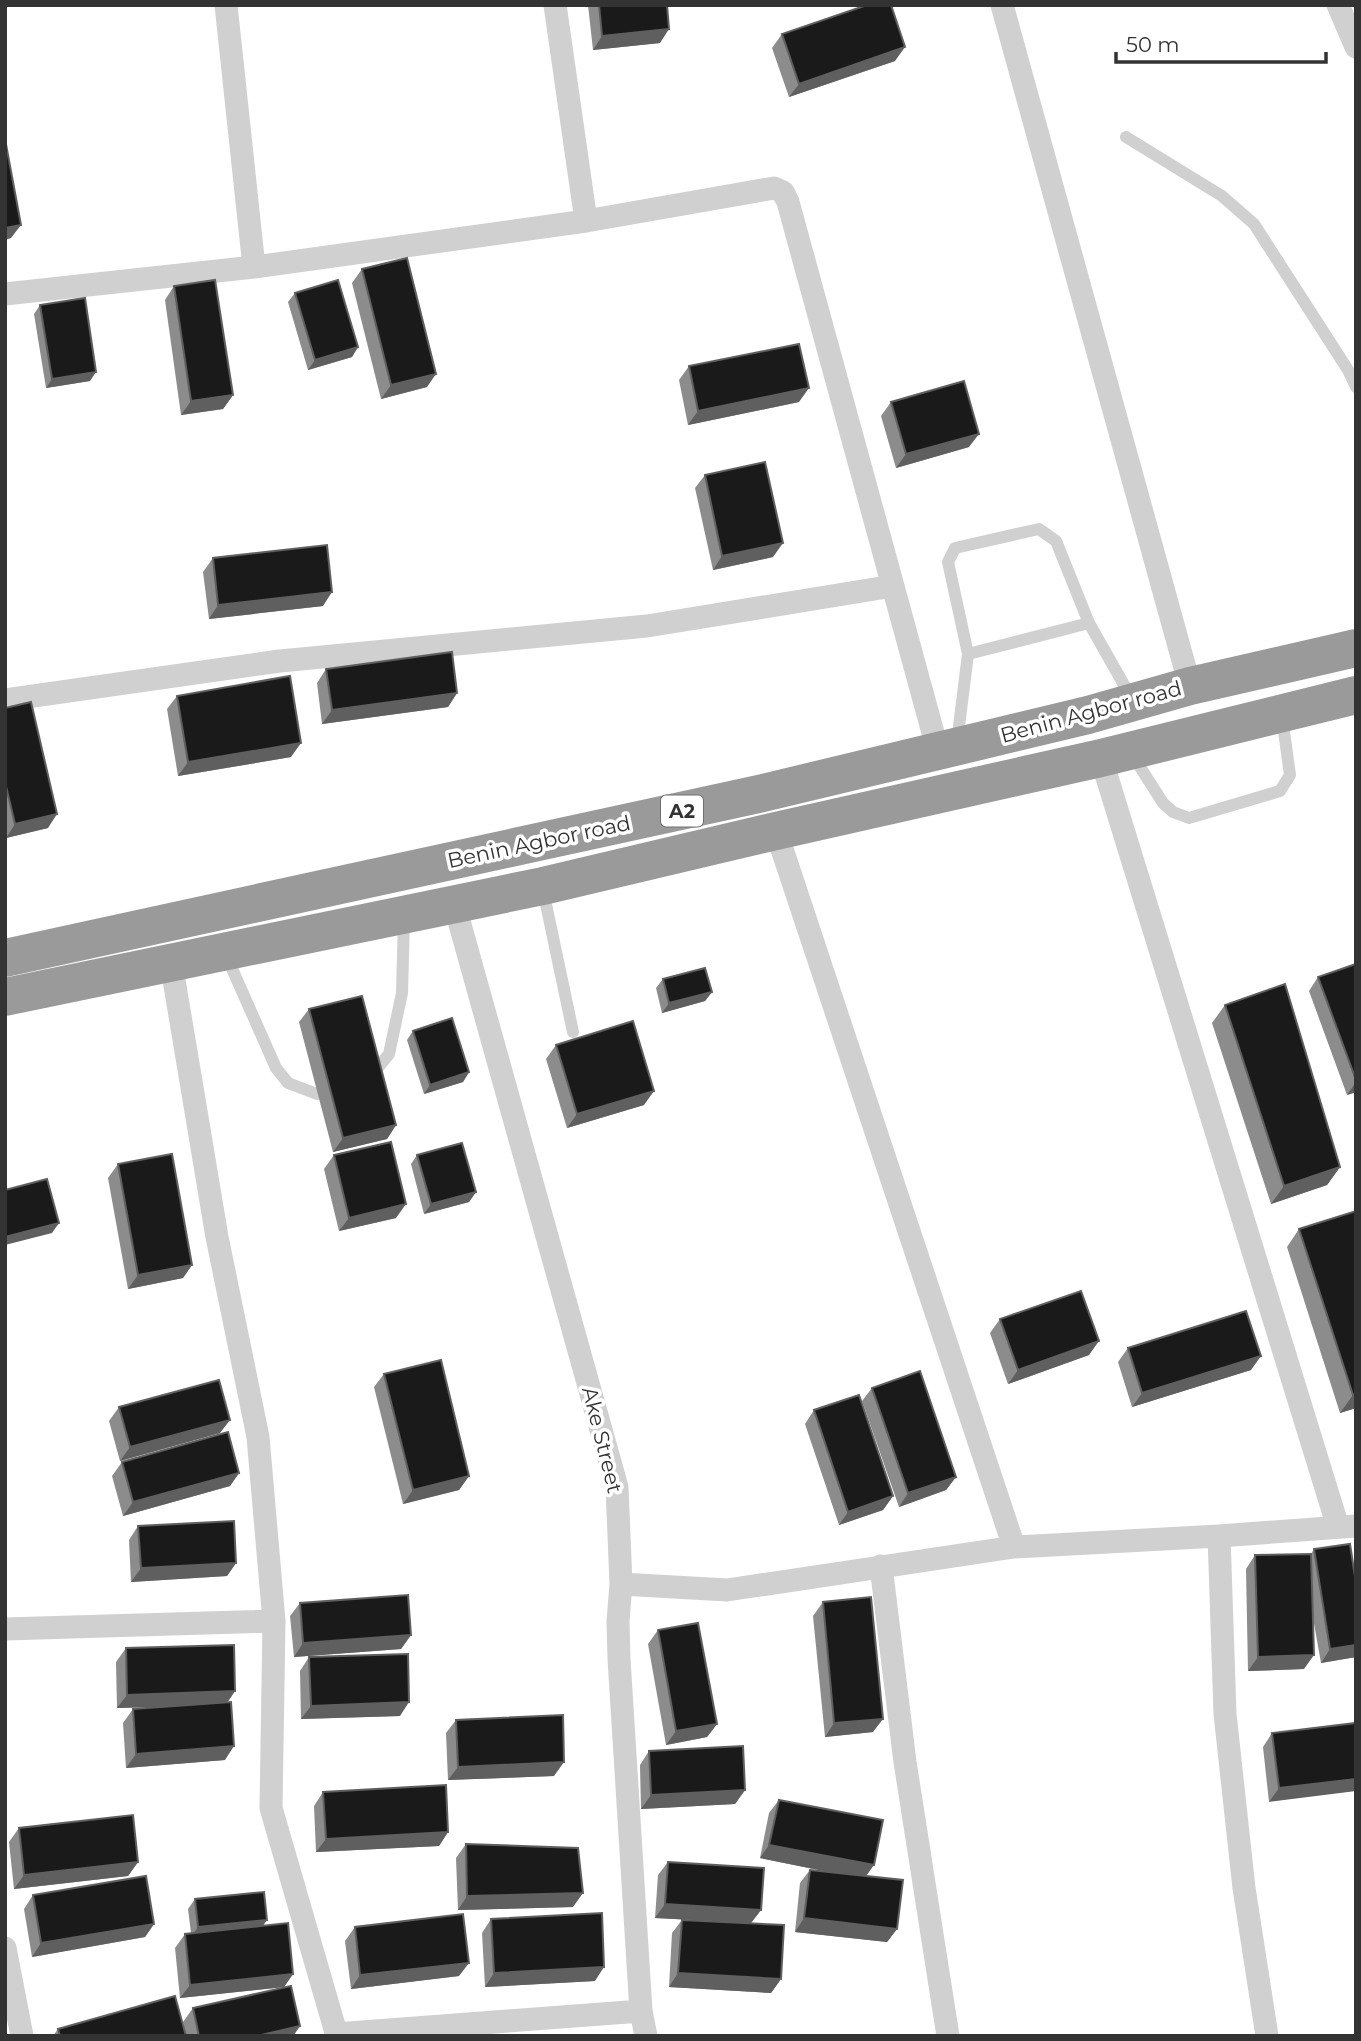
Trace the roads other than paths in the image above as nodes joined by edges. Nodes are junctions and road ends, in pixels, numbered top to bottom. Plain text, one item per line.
1 (226, 5) edge
2 (555, 5) edge
3 (1002, 5) edge
4 (1338, 5) edge
5 (1356, 47) edge
6 (1126, 137) dead end
7 (586, 221) junction
8 (254, 267) junction
9 (5, 294) edge
10 (1356, 387) edge
11 (893, 586) junction
12 (1089, 623) junction
13 (1356, 648) edge
14 (968, 654) junction
15 (1191, 686) junction
16 (1356, 695) edge
17 (5, 700) edge
18 (1133, 702) junction
19 (1282, 713) junction
20 (948, 748) junction
21 (1115, 755) junction
22 (776, 831) junction
23 (542, 886) junction
24 (454, 903) junction
25 (404, 916) junction
26 (225, 953) junction
27 (5, 958) edge
28 (171, 962) junction
29 (5, 997) edge
30 (573, 1032) dead end
31 (370, 1077) edge
32 (317, 1094) dead end
33 (1347, 1526) edge
34 (1219, 1536) junction
35 (1014, 1547) junction
36 (881, 1566) junction
37 (621, 1584) junction
38 (274, 1621) junction
39 (5, 1629) edge
40 (5, 1948) edge
41 (641, 2011) junction
42 (337, 2035) edge
43 (22, 2036) edge
44 (646, 2036) edge
45 (948, 2036) edge
46 (1267, 2036) edge

1 - 8 street
2 - 7 street
3 - 15 street
4 - 5 street
6 - 10 lane
7 - 8 street
7 - 11 street
8 - 9 street
11 - 17 street
11 - 20 street
12 - 14 lane
12 - 14 lane
12 - 18 lane
13 - 15 highway, Benin Agbor road / A2
14 - 20 lane
15 - 18 highway, Benin Agbor road / A2
16 - 19 highway, Benin Agbor road / A2
18 - 20 highway, Benin Agbor road / A2
19 - 21 highway, Benin Agbor road / A2
19 - 21 lane
20 - 27 highway, Benin Agbor road / A2
21 - 22 highway, Benin Agbor road / A2
21 - 33 street
22 - 23 highway, Benin Agbor road / A2
22 - 35 street
23 - 24 highway, Benin Agbor road / A2
23 - 30 lane
24 - 25 highway, Benin Agbor road / A2
24 - 37 street, Ake Street
25 - 26 highway, Benin Agbor road / A2
25 - 31 lane
26 - 28 highway, Benin Agbor road / A2
26 - 32 lane
28 - 29 highway, Benin Agbor road / A2
28 - 38 street
33 - 34 street
34 - 35 street
34 - 46 street
35 - 36 street
36 - 37 street
36 - 45 street
37 - 41 street, Ake Street
38 - 39 street
38 - 42 street
40 - 43 street
41 - 42 street
41 - 44 street, Ake Street

